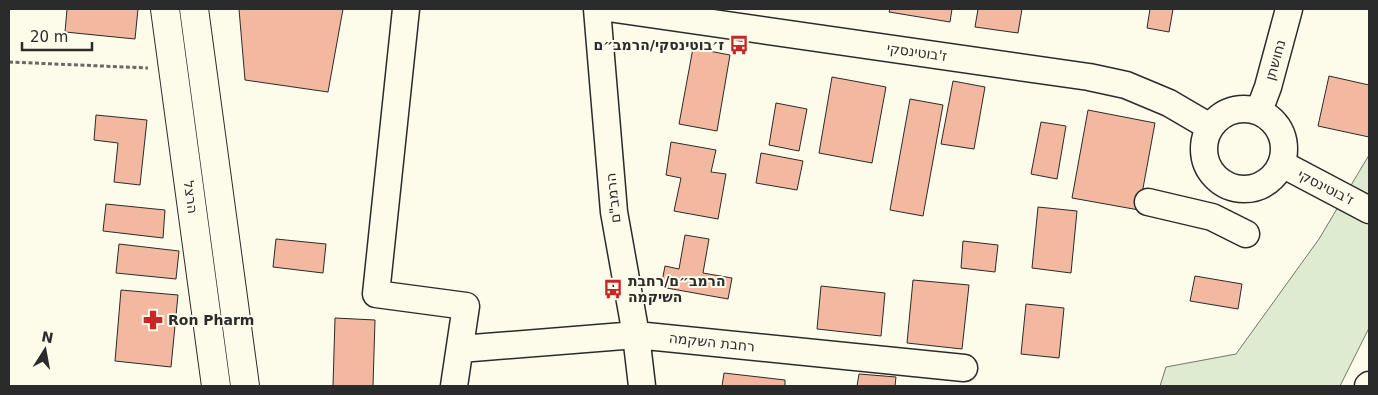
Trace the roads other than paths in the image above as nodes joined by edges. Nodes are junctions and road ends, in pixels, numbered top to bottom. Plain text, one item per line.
1 (165, 9) edge
2 (194, 9) edge
3 (406, 9) edge
4 (597, 9) edge
5 (615, 9) edge
6 (1289, 9) edge
7 (1258, 111) junction
8 (1210, 127) junction
9 (1282, 164) junction
10 (1227, 185) junction
11 (1148, 202) dead end
12 (1369, 210) edge
13 (1212, 217) junction
14 (1246, 234) dead end
15 (636, 335) junction
16 (460, 349) junction
17 (964, 368) dead end
18 (216, 386) edge
19 (245, 386) edge
20 (454, 386) edge
21 (642, 386) edge

1 - 18 main road, הרצל
2 - 19 main road, הרצל
3 - 16 street
4 - 15 street, הרמב"ם
5 - 8 street, ז'בוטינסקי
6 - 7 street, נחושתן
7 - 8 street
7 - 9 street
8 - 10 street
9 - 10 street
9 - 12 street, ז'בוטינסקי
10 - 13 street
11 - 13 street
13 - 14 street
15 - 16 street, רחבת השקמה
15 - 17 street, רחבת השקמה
15 - 21 street, הרמב"ם
16 - 20 street

